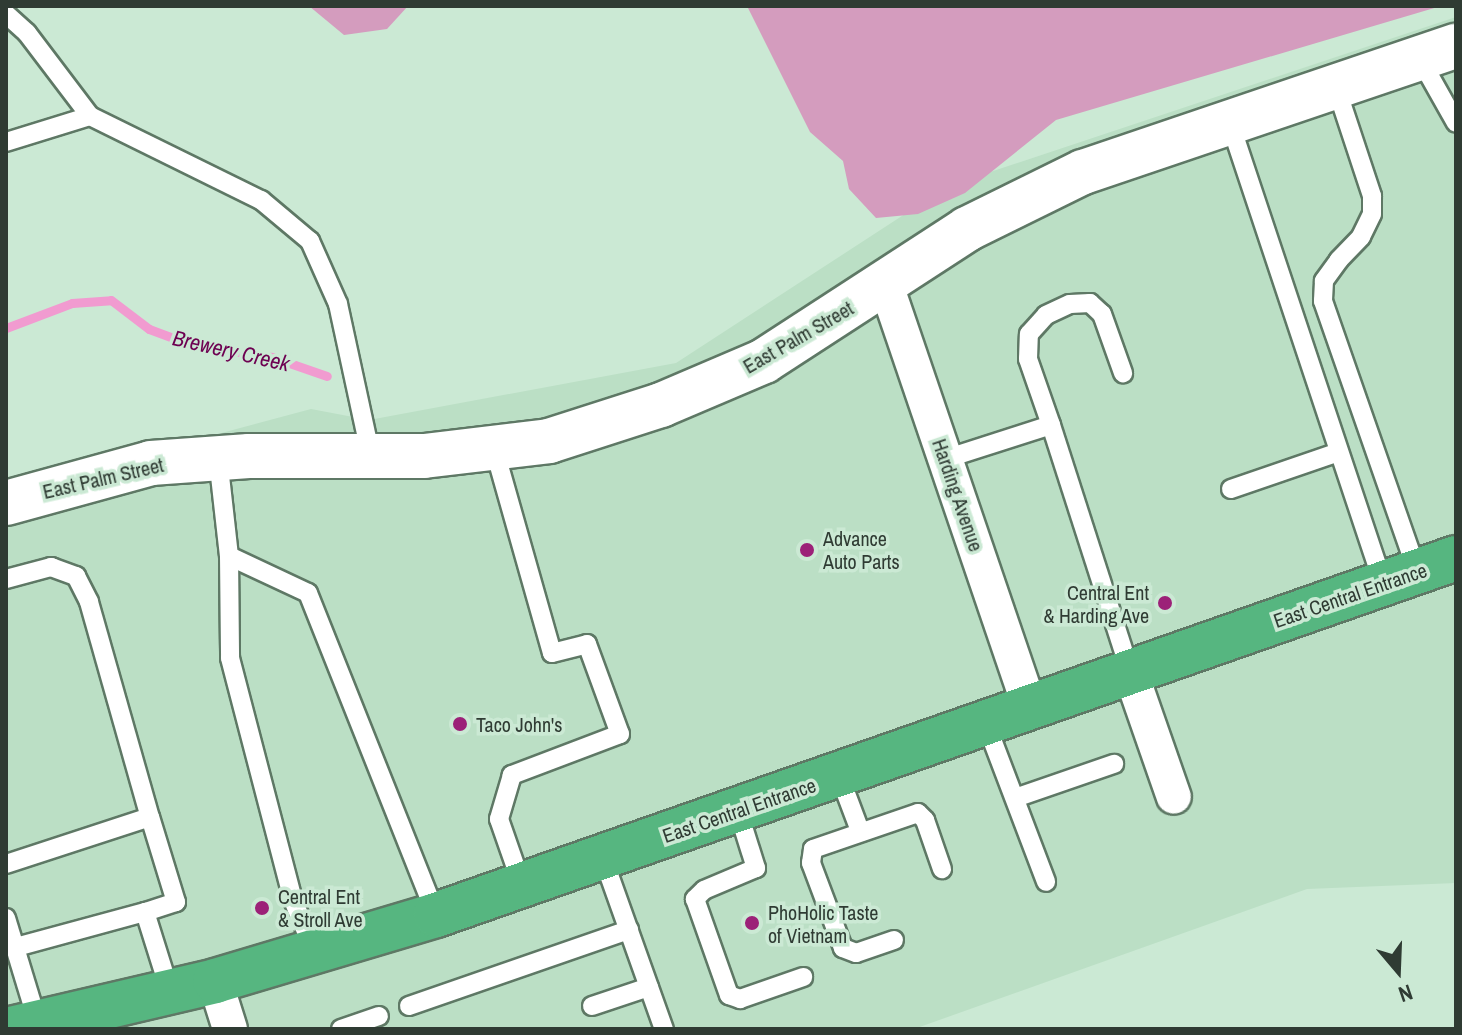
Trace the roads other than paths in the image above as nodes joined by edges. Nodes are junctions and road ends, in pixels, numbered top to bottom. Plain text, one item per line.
1 (6, 14) edge
2 (1438, 52) edge
3 (1336, 87) junction
4 (90, 116) junction
5 (1230, 123) junction
6 (1456, 123) edge
7 (6, 142) edge
8 (886, 285) junction
9 (1123, 373) dead end
10 (1051, 425) junction
11 (494, 448) junction
12 (1339, 452) junction
13 (371, 456) junction
14 (218, 458) junction
15 (945, 459) junction
16 (1231, 489) dead end
17 (6, 503) edge
18 (229, 556) junction
19 (1419, 571) edge
20 (6, 579) edge
21 (1130, 671) junction
22 (1029, 706) junction
23 (985, 721) junction
24 (1114, 764) dead end
25 (839, 775) junction
26 (1174, 797) dead end
27 (1015, 798) junction
28 (738, 811) junction
29 (150, 817) junction
30 (860, 831) junction
31 (603, 858) junction
32 (6, 864) edge
33 (942, 869) dead end
34 (1046, 882) dead end
35 (522, 885) junction
36 (145, 912) junction
37 (436, 915) junction
38 (6, 918) edge
39 (629, 930) junction
40 (894, 940) dead end
41 (16, 947) junction
42 (315, 953) junction
43 (803, 977) dead end
44 (215, 981) junction
45 (649, 987) junction
46 (170, 992) junction
47 (409, 1006) dead end
48 (592, 1006) dead end
49 (379, 1016) dead end
50 (24, 1026) edge
51 (230, 1029) edge
52 (341, 1029) edge
53 (664, 1029) edge

1 - 4 lane
2 - 3 street, East Palm Street
2 - 6 lane
3 - 5 street, East Palm Street
3 - 19 lane
4 - 7 lane
4 - 13 lane
5 - 8 street, East Palm Street
5 - 12 lane
8 - 11 street, East Palm Street
8 - 15 street, Harding Avenue
9 - 10 lane
10 - 15 lane
10 - 21 lane
11 - 13 street, East Palm Street
11 - 35 lane
12 - 16 lane
12 - 19 lane
13 - 14 street, East Palm Street
14 - 17 street, East Palm Street
14 - 18 lane
15 - 22 street, Harding Avenue
18 - 37 lane
18 - 42 lane
19 - 21 highway, East Central Entrance
20 - 29 lane
21 - 22 highway, East Central Entrance
21 - 26 street
22 - 23 highway, East Central Entrance
23 - 25 highway, East Central Entrance
23 - 27 lane
24 - 27 lane
25 - 28 highway, East Central Entrance
25 - 30 lane
27 - 34 lane
28 - 31 highway, East Central Entrance
28 - 43 lane
29 - 32 lane
29 - 36 lane
30 - 33 lane
30 - 40 lane
31 - 35 highway, East Central Entrance
31 - 39 lane
35 - 37 highway, East Central Entrance
36 - 41 lane
36 - 46 lane
37 - 42 highway, East Central Entrance
38 - 41 lane
39 - 45 lane
39 - 47 lane
41 - 50 lane
42 - 44 highway, East Central Entrance
44 - 46 highway, East Central Entrance
44 - 51 street
45 - 48 lane
45 - 53 lane
46 - 50 highway, East Central Entrance
49 - 52 lane

